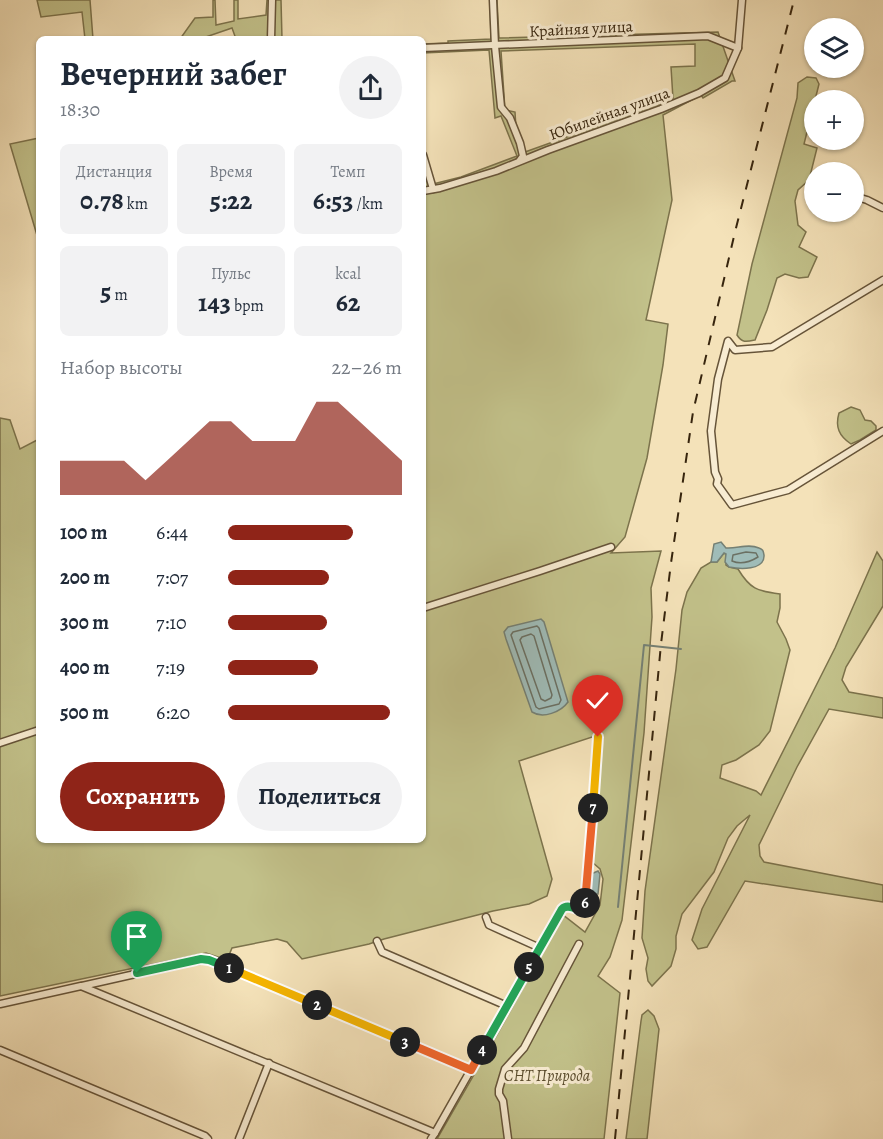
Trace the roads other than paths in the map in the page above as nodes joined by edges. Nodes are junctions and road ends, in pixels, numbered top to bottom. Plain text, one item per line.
1 (272, 0) edge
2 (493, 0) edge
3 (742, 0) edge
4 (272, 36) edge
5 (495, 46) junction
6 (426, 48) edge
7 (738, 48) junction
8 (520, 160) junction
9 (426, 165) edge
10 (433, 189) junction
11 (426, 190) edge
12 (864, 199) edge
13 (883, 208) edge
14 (883, 280) edge
15 (883, 431) edge
16 (611, 547) dead end
17 (426, 607) edge
18 (36, 731) edge
19 (598, 737) dead end
20 (0, 743) edge
21 (486, 916) dead end
22 (378, 941) dead end
23 (579, 944) dead end
24 (540, 948) junction
25 (81, 986) junction
26 (0, 1004) edge
27 (507, 1006) junction
28 (0, 1050) edge
29 (269, 1063) junction
30 (471, 1070) junction
31 (435, 1133) junction
32 (208, 1139) edge
33 (239, 1139) edge
34 (430, 1139) edge
35 (508, 1139) edge

1 - 4 street
2 - 5 street
3 - 7 street, Юбилейная улица
5 - 6 street, Крайняя улица
5 - 7 street, Крайняя улица
5 - 8 street
7 - 8 street, Юбилейная улица
8 - 10 street, Юбилейная улица
9 - 10 street
10 - 11 street, Юбилейная улица
12 - 13 street
14 - 15 street
16 - 17 street
18 - 20 street
19 - 24 street
21 - 24 street
22 - 27 street
23 - 35 street
24 - 27 street
25 - 26 street
25 - 29 street
25 - 30 street
27 - 30 street
28 - 32 street
29 - 31 street
29 - 33 street
30 - 31 street
31 - 34 street

